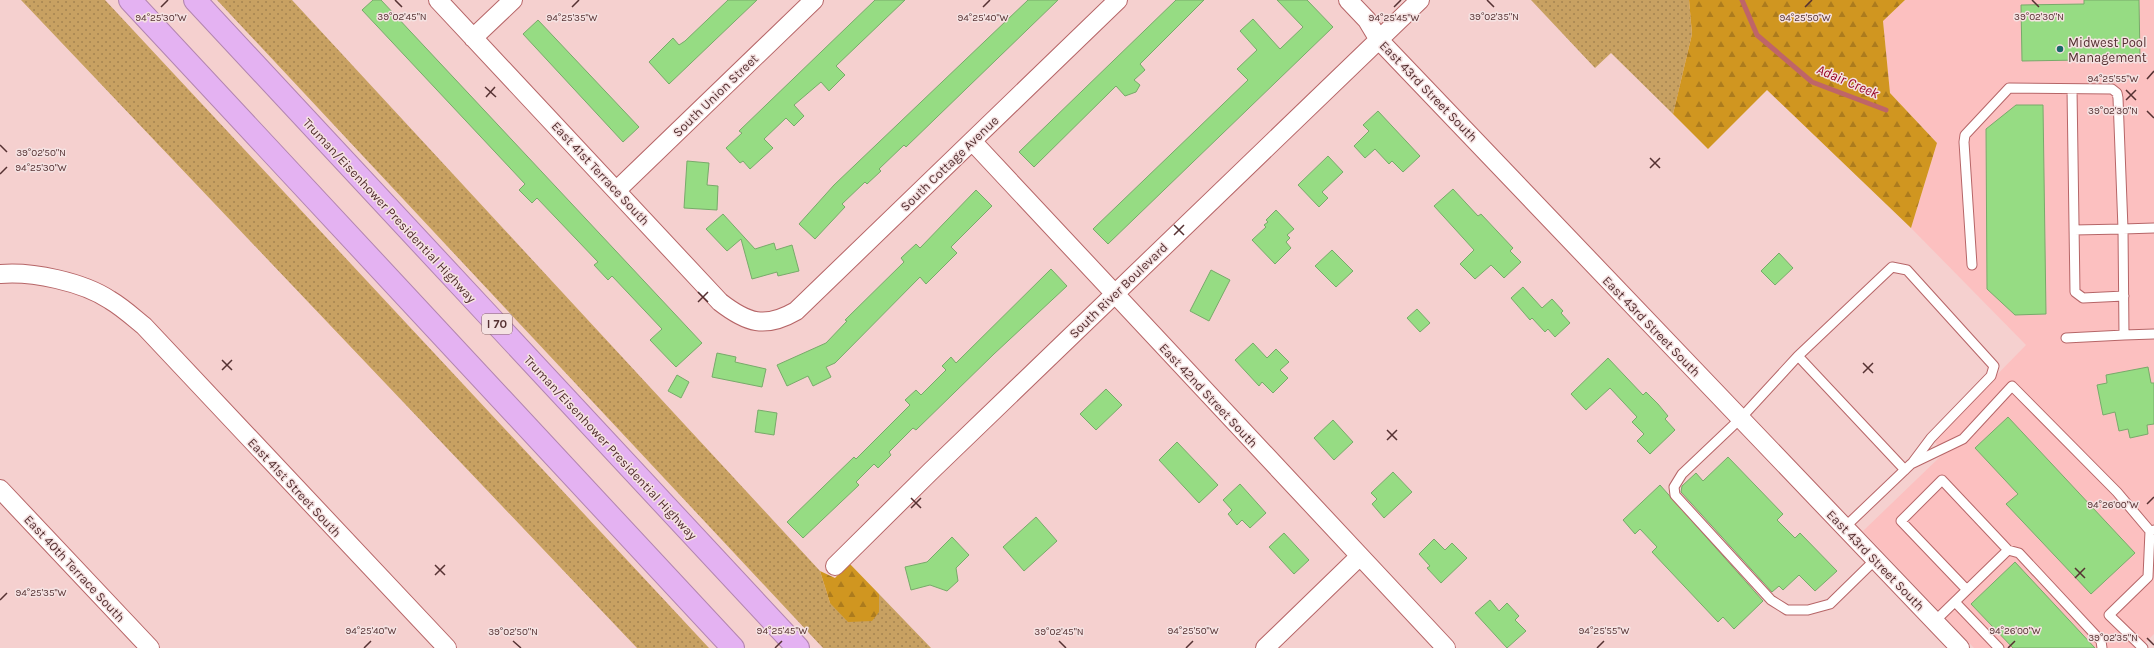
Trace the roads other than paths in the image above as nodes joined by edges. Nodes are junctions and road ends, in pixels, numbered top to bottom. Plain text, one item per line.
1 (130, 0) edge
2 (195, 0) edge
3 (438, 0) edge
4 (513, 0) edge
5 (814, 0) edge
6 (1118, 0) edge
7 (1348, 0) edge
8 (1420, 0) edge
9 (473, 38) junction
10 (1379, 40) junction
11 (2072, 89) junction
12 (972, 141) junction
13 (617, 190) junction
14 (2154, 228) edge
15 (2123, 229) junction
16 (2074, 230) junction
17 (1972, 265) dead end
18 (0, 274) edge
19 (1114, 294) junction
20 (2124, 296) junction
21 (777, 320) joint
22 (2154, 334) edge
23 (2124, 335) junction
24 (2066, 338) dead end
25 (1798, 356) junction
26 (1741, 418) junction
27 (1908, 467) junction
28 (0, 488) edge
29 (1845, 527) junction
30 (2152, 530) edge
31 (2008, 550) junction
32 (1360, 556) junction
33 (1876, 559) junction
34 (835, 566) dead end
35 (1967, 590) junction
36 (1955, 602) junction
37 (1935, 621) junction
38 (150, 648) edge
39 (447, 648) edge
40 (733, 648) edge
41 (798, 648) edge
42 (1265, 648) edge
43 (1446, 648) edge
44 (1960, 648) edge
45 (1999, 648) edge
46 (2102, 648) edge
47 (2143, 648) edge

1 - 40 highway
2 - 41 highway, Truman/Eisenhower Presidential Highway / I 70
3 - 9 street, East 41st Terrace South
4 - 9 street
5 - 13 street, South Union Street
6 - 12 street, South Cottage Avenue
7 - 10 street, East 43rd Street South
8 - 10 street, South River Boulevard
9 - 13 street, East 41st Terrace South
10 - 19 street, South River Boulevard
10 - 26 street, East 43rd Street South
11 - 15 lane
11 - 16 lane
11 - 17 lane
12 - 19 street, East 42nd Street South
12 - 21 street, South Cottage Avenue
13 - 21 street, East 41st Terrace South
14 - 15 lane
15 - 16 lane
15 - 20 lane
16 - 20 lane
18 - 39 street, East 41st Street South
19 - 32 street, East 42nd Street South
19 - 34 street, South River Boulevard
20 - 23 lane
22 - 23 lane
23 - 24 lane
25 - 26 lane
25 - 27 lane
25 - 27 lane
26 - 29 street, East 43rd Street South
26 - 33 lane
27 - 29 lane
27 - 30 lane
28 - 38 street, East 40th Terrace South
29 - 33 street, East 43rd Street South
30 - 47 lane
31 - 35 lane
31 - 35 lane
31 - 46 lane
32 - 42 street
32 - 43 street, East 42nd Street South
33 - 37 street, East 43rd Street South
35 - 36 lane
36 - 37 lane
36 - 45 lane
37 - 44 street, East 43rd Street South

